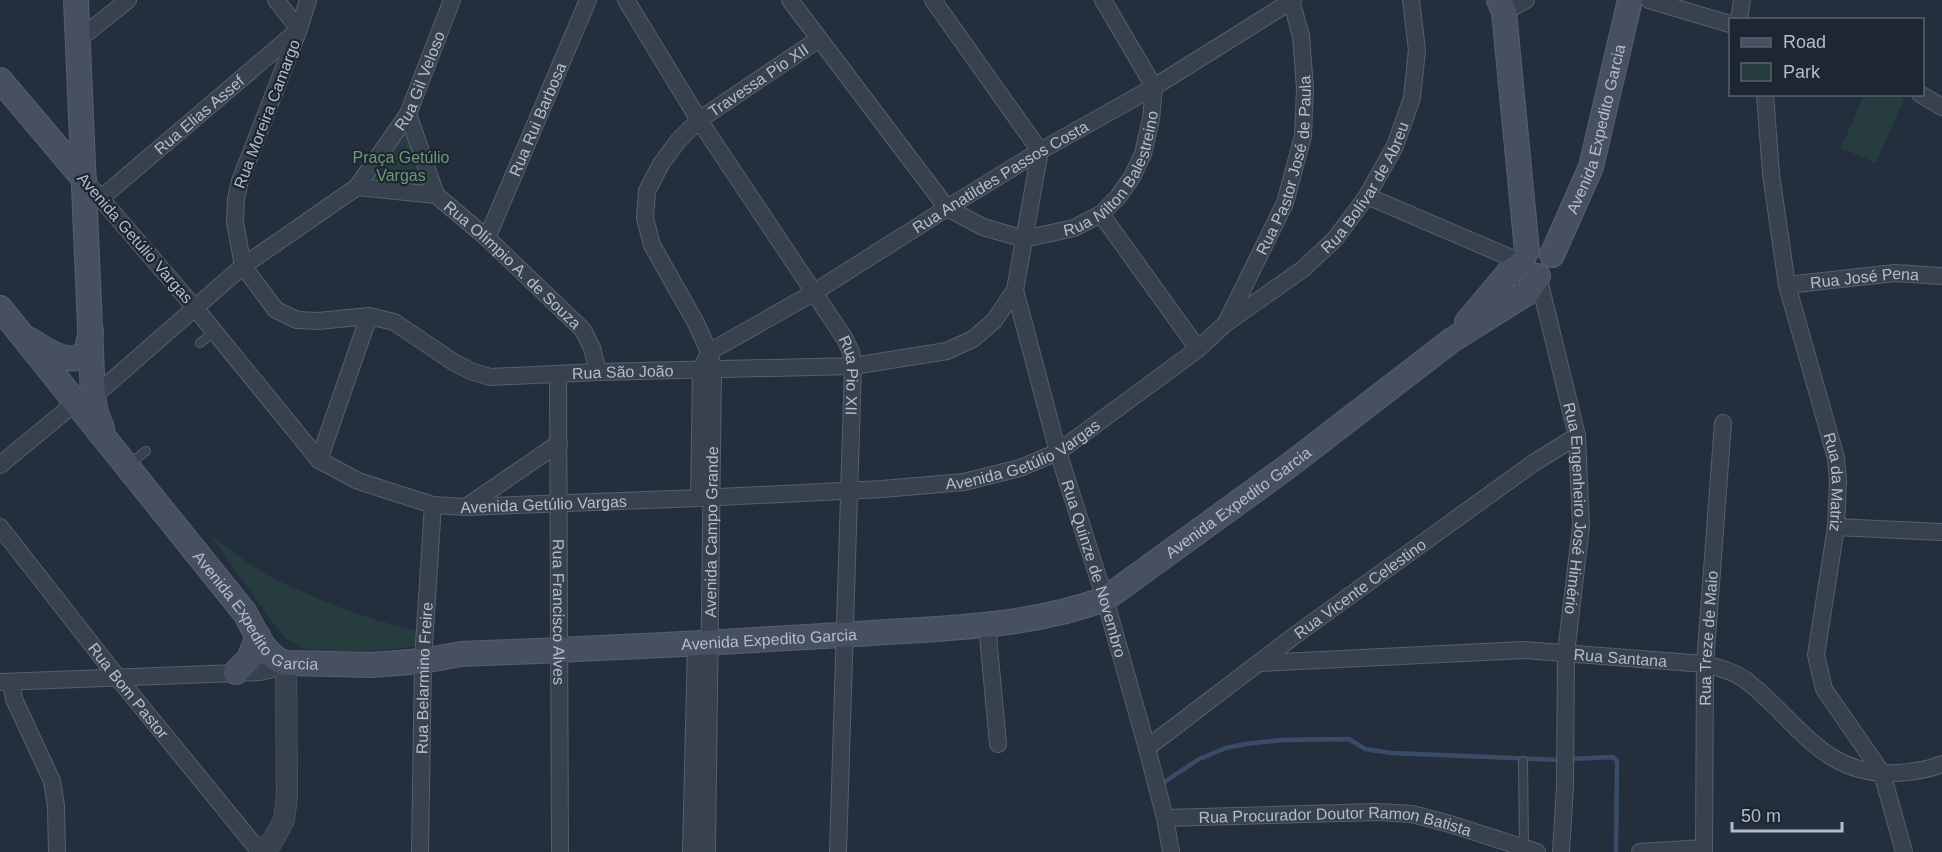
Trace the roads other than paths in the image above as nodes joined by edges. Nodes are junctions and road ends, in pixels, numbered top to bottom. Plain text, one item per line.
1 (76, 0) edge
2 (128, 0) edge
3 (276, 0) edge
4 (308, 0) edge
5 (452, 0) edge
6 (588, 0) edge
7 (626, 0) edge
8 (790, 0) edge
9 (933, 0) edge
10 (1103, 0) edge
11 (1292, 0) edge
12 (1411, 0) edge
13 (1526, 0) edge
14 (1629, 0) edge
15 (1649, 0) edge
16 (1742, 0) edge
17 (1501, 6) edge
18 (1739, 18) edge
19 (1729, 23) edge
20 (299, 29) junction
21 (819, 39) junction
22 (78, 40) junction
23 (1154, 87) junction
24 (2, 88) edge
25 (1765, 96) edge
26 (1923, 96) edge
27 (1942, 107) edge
28 (408, 114) junction
29 (699, 120) junction
30 (1040, 151) junction
31 (84, 179) junction
32 (357, 187) junction
33 (436, 195) junction
34 (1367, 196) junction
35 (100, 199) junction
36 (947, 208) junction
37 (1101, 214) junction
38 (487, 238) junction
39 (1024, 239) junction
40 (1529, 263) junction
41 (243, 266) junction
42 (1942, 276) edge
43 (1787, 285) junction
44 (1015, 290) junction
45 (813, 293) junction
46 (0, 308) edge
47 (196, 309) junction
48 (369, 316) junction
49 (1225, 324) junction
50 (91, 329) junction
51 (18, 332) junction
52 (214, 332) junction
53 (200, 343) dead end
54 (1198, 349) junction
55 (709, 352) junction
56 (854, 366) junction
57 (707, 369) junction
58 (598, 372) junction
59 (558, 374) junction
60 (84, 400) junction
61 (1723, 423) dead end
62 (1577, 436) junction
63 (559, 443) junction
64 (1058, 452) junction
65 (319, 460) junction
66 (0, 465) edge
67 (850, 490) junction
68 (706, 498) junction
69 (559, 502) junction
70 (433, 505) junction
71 (465, 507) junction
72 (0, 527) edge
73 (1836, 527) junction
74 (1942, 532) edge
75 (1105, 599) junction
76 (987, 625) junction
77 (844, 634) junction
78 (258, 636) junction
79 (703, 643) junction
80 (560, 648) junction
81 (1566, 653) junction
82 (423, 661) junction
83 (283, 662) junction
84 (1261, 663) junction
85 (1705, 664) junction
86 (236, 672) junction
87 (118, 678) junction
88 (5, 682) edge
89 (998, 744) dead end
90 (1147, 748) junction
91 (1523, 761) dead end
92 (1941, 763) edge
93 (1882, 773) junction
94 (1165, 818) junction
95 (1531, 849) edge
96 (699, 850) edge
97 (1704, 850) edge
98 (57, 852) edge
99 (260, 852) edge
100 (420, 852) edge
101 (560, 852) edge
102 (838, 852) edge
103 (1171, 852) edge
104 (1561, 852) edge
105 (1640, 852) edge
106 (1904, 852) edge

1 - 22 main road
2 - 22 street
3 - 20 street
4 - 20 street, Rua Moreira Camargo
5 - 28 street, Rua Gil Veloso
6 - 38 street, Rua Rui Barbosa
7 - 29 street, Rua Pio XII
8 - 21 street
9 - 30 street
10 - 23 street, Rua Nilton Balestreino
11 - 23 street, Rua Anatildes Passos Costa
11 - 49 street, Rua Pastor José de Paula
12 - 34 street, Rua Bolívar de Abreu
13 - 17 street
14 - 40 main road, Avenida Expedito Garcia
15 - 19 street
16 - 18 street
17 - 40 main road
20 - 35 street, Rua Elias Assef
20 - 41 street, Rua Moreira Camargo
21 - 29 street, Travessa Pio XII
21 - 36 street
22 - 31 main road
23 - 30 street, Rua Anatildes Passos Costa
23 - 37 street, Rua Nilton Balestreino
24 - 31 main road, Avenida Getúlio Vargas
25 - 43 street, Rua da Matriz
26 - 27 street
28 - 32 street, Rua Gil Veloso
28 - 33 street
29 - 45 street, Rua Pio XII
29 - 55 street
30 - 36 street, Rua Anatildes Passos Costa
30 - 39 street, Rua Quinze de Novembro
31 - 35 street, Avenida Getúlio Vargas
31 - 50 main road
32 - 33 street, Rua Olímpio A. de Souza
32 - 41 street
33 - 38 street, Rua Olímpio A. de Souza
34 - 40 street
34 - 49 street, Rua Bolívar de Abreu
35 - 47 street, Avenida Getúlio Vargas
36 - 39 street, Rua Nilton Balestreino
36 - 45 street, Rua Anatildes Passos Costa
37 - 39 street, Rua Nilton Balestreino
37 - 54 street
38 - 58 street, Rua Olímpio A. de Souza
39 - 44 street, Rua Quinze de Novembro
40 - 62 street, Rua Engenheiro José Himério
40 - 75 main road, Avenida Expedito Garcia
41 - 47 street
41 - 48 street, Rua São João
42 - 43 street, Rua José Pena
43 - 73 street, Rua da Matriz
44 - 56 street, Rua São João
44 - 64 street, Rua Quinze de Novembro
45 - 55 street, Rua Anatildes Passos Costa
45 - 56 street, Rua Pio XII
46 - 51 main road, Avenida Expedito Garcia
47 - 52 street, Avenida Getúlio Vargas
47 - 60 street
48 - 59 street, Rua São João
48 - 65 street
49 - 54 street, Avenida Getúlio Vargas
50 - 51 main road
50 - 60 main road
51 - 60 main road, Avenida Expedito Garcia
52 - 53 lane
52 - 65 street, Avenida Getúlio Vargas
54 - 64 street, Avenida Getúlio Vargas
55 - 57 street, Avenida Campo Grande
56 - 57 street, Rua São João
56 - 67 street, Rua Pio XII
57 - 58 street, Rua São João
57 - 68 street, Avenida Campo Grande
58 - 59 street, Rua São João
59 - 63 street, Rua Francisco Alves
60 - 66 street
60 - 78 main road, Avenida Expedito Garcia
61 - 85 street, Rua Treze de Maio
62 - 81 street, Rua Engenheiro José Himério
62 - 84 street, Rua Vicente Celestino
63 - 69 street, Rua Francisco Alves
63 - 71 street
64 - 67 street, Avenida Getúlio Vargas
64 - 75 street, Rua Quinze de Novembro
65 - 70 street, Avenida Getúlio Vargas
67 - 68 street, Avenida Getúlio Vargas
67 - 77 street, Rua Pio XII
68 - 69 street, Avenida Getúlio Vargas
68 - 79 street, Avenida Campo Grande
69 - 71 street, Avenida Getúlio Vargas
69 - 80 street, Rua Francisco Alves
70 - 71 street, Avenida Getúlio Vargas
70 - 82 street, Rua Belarmino Freire
72 - 87 street, Rua Bom Pastor
73 - 74 street
73 - 93 street, Rua da Matriz
75 - 76 main road, Avenida Expedito Garcia
75 - 90 street, Rua Quinze de Novembro
76 - 77 main road, Avenida Expedito Garcia
76 - 89 street
77 - 79 main road, Avenida Expedito Garcia
77 - 102 street, Rua Pio XII
78 - 83 main road, Avenida Expedito Garcia
78 - 86 main road
79 - 80 main road, Avenida Expedito Garcia
79 - 96 street, Avenida Campo Grande
80 - 82 main road, Avenida Expedito Garcia
80 - 101 street, Rua Francisco Alves
81 - 84 street, Rua Santana
81 - 85 street, Rua Santana
81 - 104 street, Rua Engenheiro José Himério
82 - 83 main road, Avenida Expedito Garcia
82 - 100 street, Rua Belarmino Freire
83 - 86 street
83 - 99 street
84 - 90 street, Rua Vicente Celestino
85 - 93 street, Rua Santana
85 - 97 street, Rua Treze de Maio
86 - 87 street
87 - 88 street
87 - 99 street, Rua Bom Pastor
88 - 98 street
90 - 94 street, Rua Quinze de Novembro
91 - 95 lane
92 - 93 street, Rua Santana
93 - 106 street, Rua da Matriz
94 - 95 street, Rua Procurador Doutor Ramon Batista
94 - 103 street, Rua Quinze de Novembro
97 - 105 street

